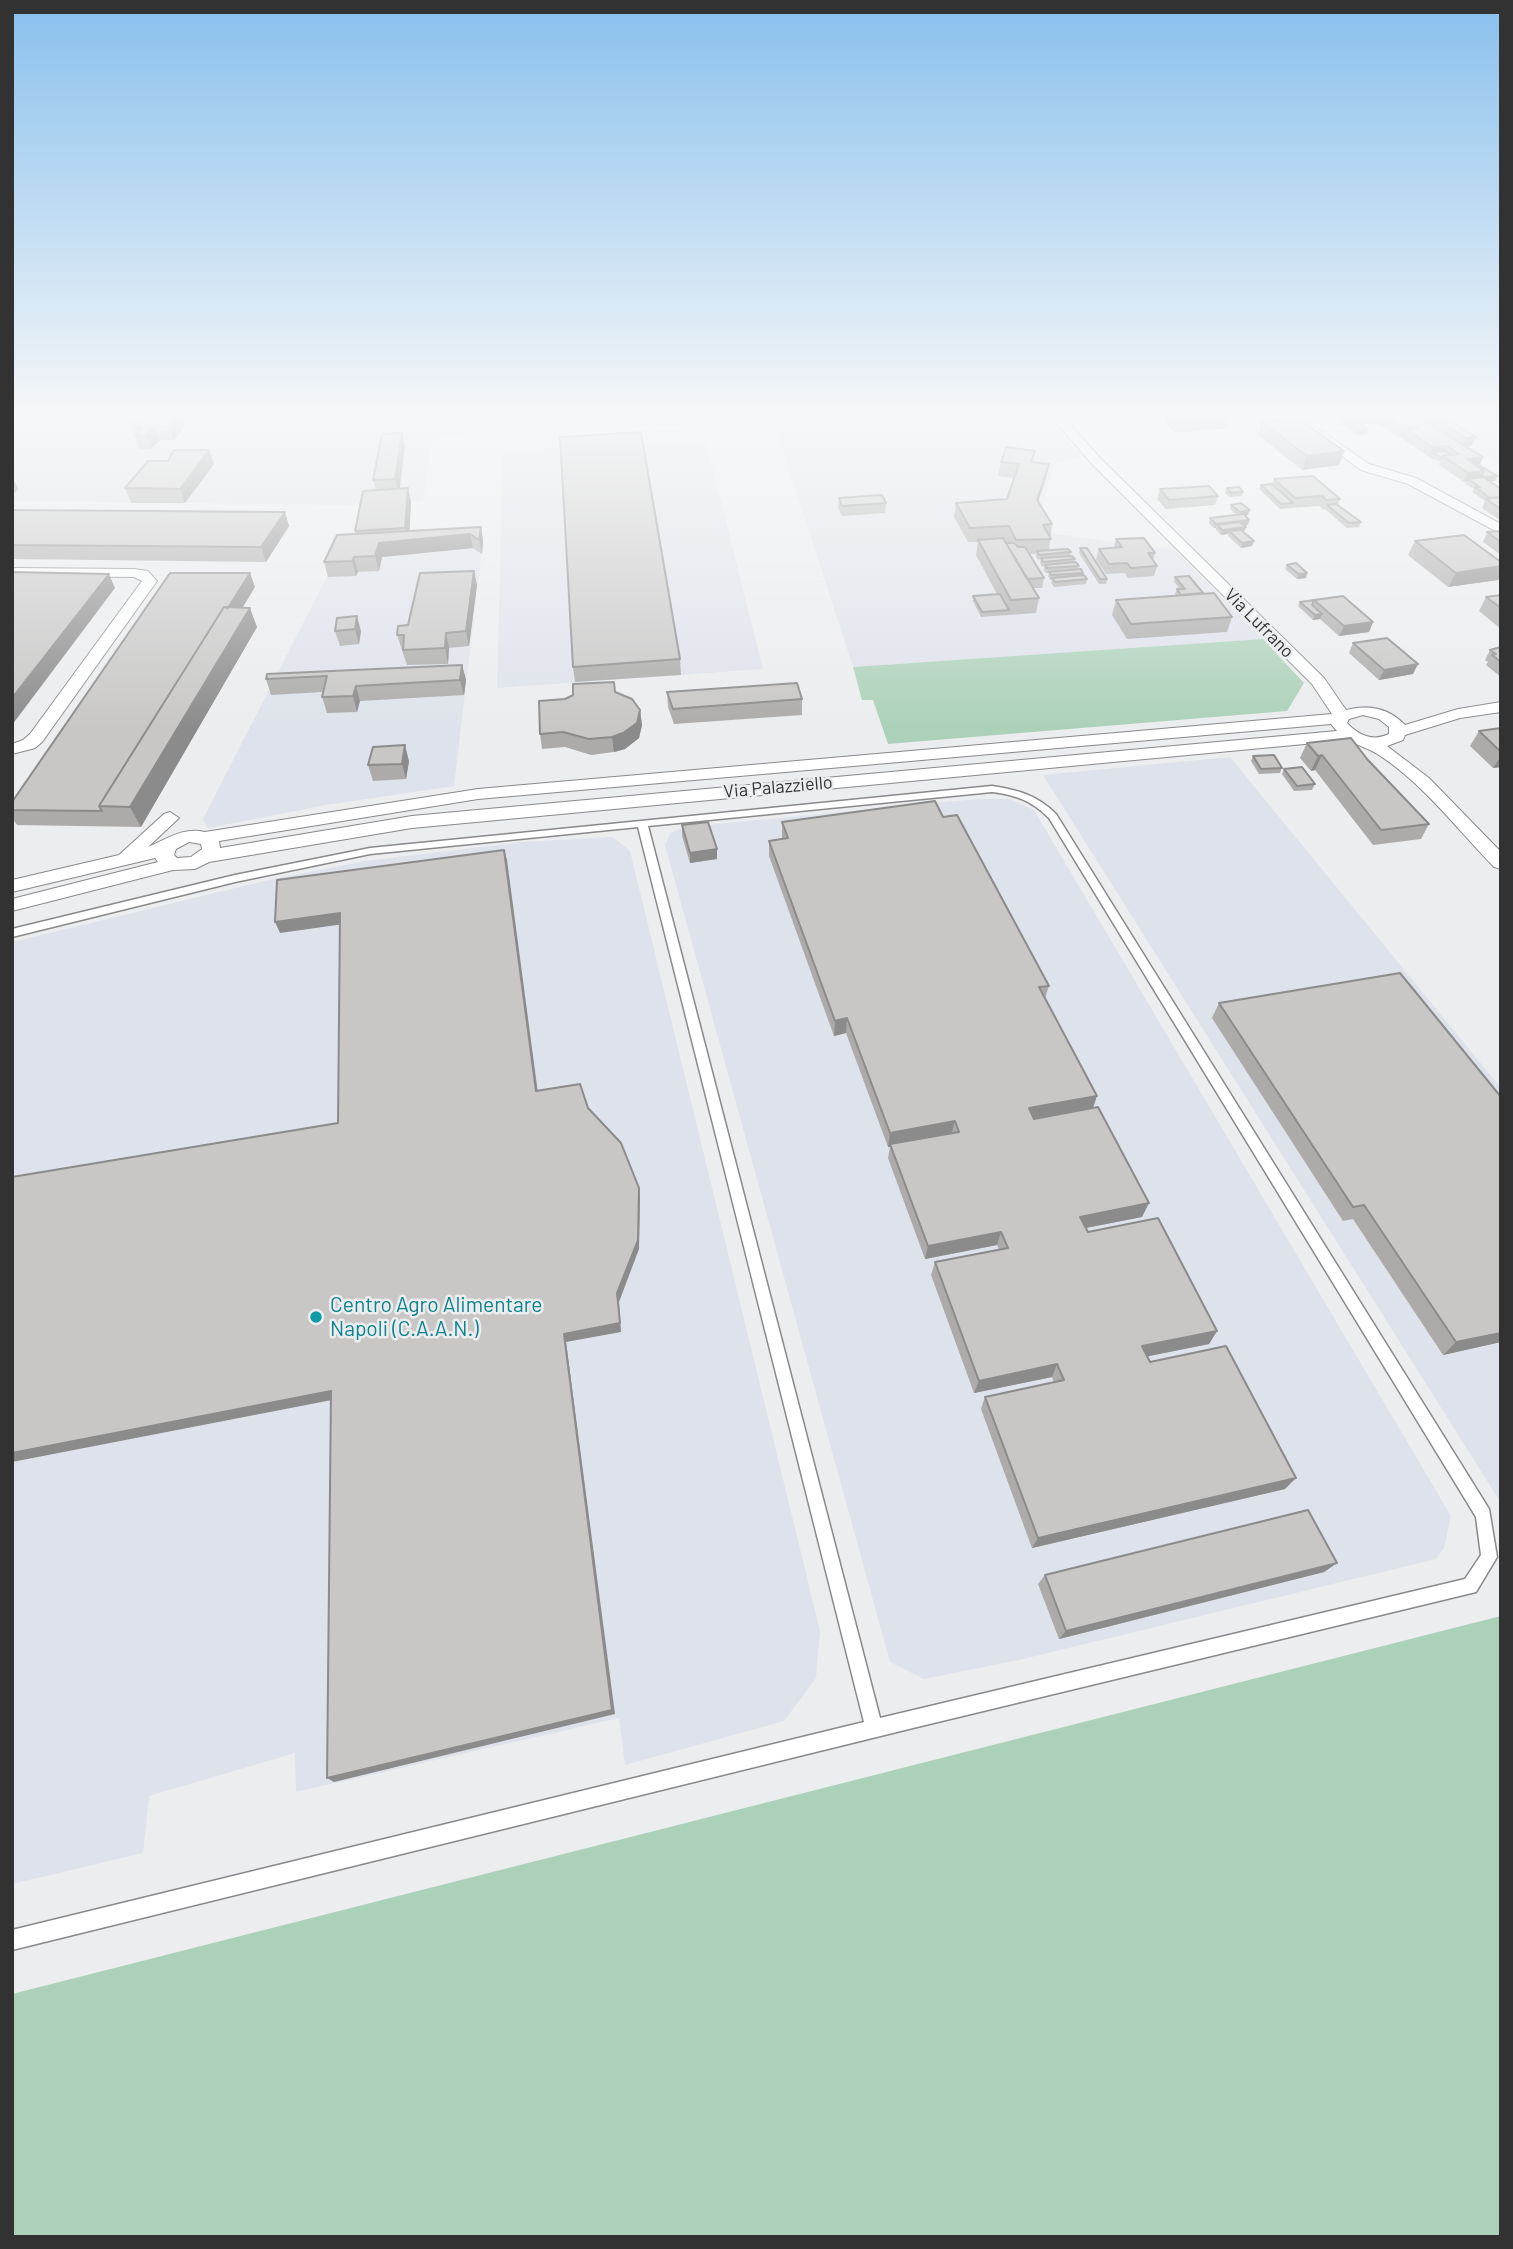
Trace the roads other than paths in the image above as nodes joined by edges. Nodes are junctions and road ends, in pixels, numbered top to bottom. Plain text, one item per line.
1 (1154, 519) edge
2 (1481, 519) edge
3 (1501, 530) edge
4 (12, 572) edge
5 (1318, 681) junction
6 (1501, 707) edge
7 (1369, 711) junction
8 (1458, 714) junction
9 (1341, 717) junction
10 (1350, 735) junction
11 (1396, 735) junction
12 (1369, 742) junction
13 (12, 749) edge
14 (1409, 770) junction
15 (170, 818) dead end
16 (642, 822) junction
17 (187, 847) junction
18 (120, 861) junction
19 (1501, 863) edge
20 (12, 886) edge
21 (12, 905) edge
22 (12, 933) edge
23 (874, 1728) junction
24 (12, 1940) edge

1 - 5 street, Via Lufrano
2 - 3 street
4 - 13 street
5 - 7 street, Via Lufrano
5 - 9 street, Via Lufrano
6 - 8 street
7 - 8 street
7 - 9 street, Via Palazziello
7 - 11 street
8 - 11 street
9 - 10 street, Via Lufrano
9 - 17 street, Via Palazziello
10 - 12 street
10 - 17 street, Via Palazziello
11 - 12 street
11 - 14 street
12 - 14 street
14 - 19 street
15 - 18 street
16 - 22 lane
16 - 23 lane
16 - 23 lane
17 - 18 street, Via Palazziello
17 - 21 street, Via Palazziello
18 - 20 street, Via Palazziello
23 - 24 lane

